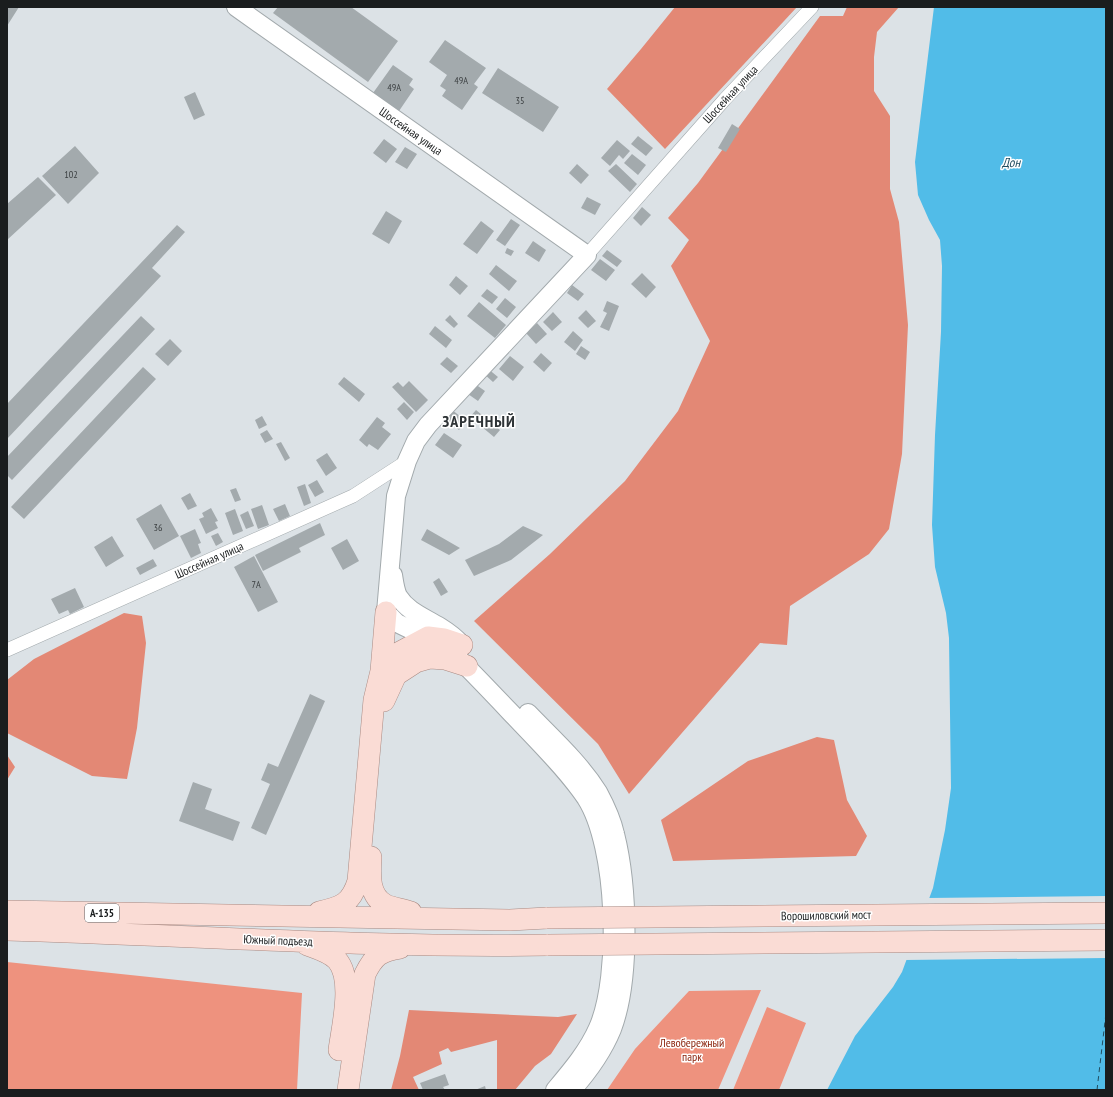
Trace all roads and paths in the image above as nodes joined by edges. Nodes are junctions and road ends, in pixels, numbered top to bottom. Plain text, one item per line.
1 (236, 7) edge
2 (812, 7) edge
3 (587, 255) junction
4 (407, 461) junction
5 (391, 564) junction
6 (386, 612) junction
7 (428, 637) junction
8 (462, 645) junction
9 (7, 650) edge
10 (467, 666) junction
11 (381, 671) junction
12 (384, 700) junction
13 (7, 911) edge
14 (1106, 913) edge
15 (297, 916) junction
16 (436, 918) junction
17 (547, 918) joint
18 (7, 930) edge
19 (1106, 940) edge
20 (295, 941) junction
21 (435, 945) junction
22 (334, 1090) edge
23 (348, 1090) edge
24 (555, 1090) edge
25 (572, 1090) edge

1 - 3 main road, Шоссейная улица
2 - 3 street, Шоссейная улица
3 - 4 main road, Шоссейная улица
4 - 5 main road, Шоссейная улица
4 - 9 street, Шоссейная улица
5 - 6 main road
5 - 8 main road
6 - 7 main road
6 - 11 main road
7 - 8 main road
7 - 10 main road
7 - 11 main road
8 - 25 main road
10 - 12 main road
10 - 24 main road
11 - 12 main road
11 - 15 main road
12 - 16 main road
13 - 15 main road, Южный подъезд / А-135
14 - 17 main road, Ворошиловский мост, bridge
15 - 16 main road, Южный подъезд / А-135
16 - 17 main road, Южный подъезд
18 - 20 main road, Южный подъезд / А-135
19 - 21 main road, Южный подъезд, bridge
20 - 21 main road, Южный подъезд / А-135
20 - 22 main road
21 - 23 main road

